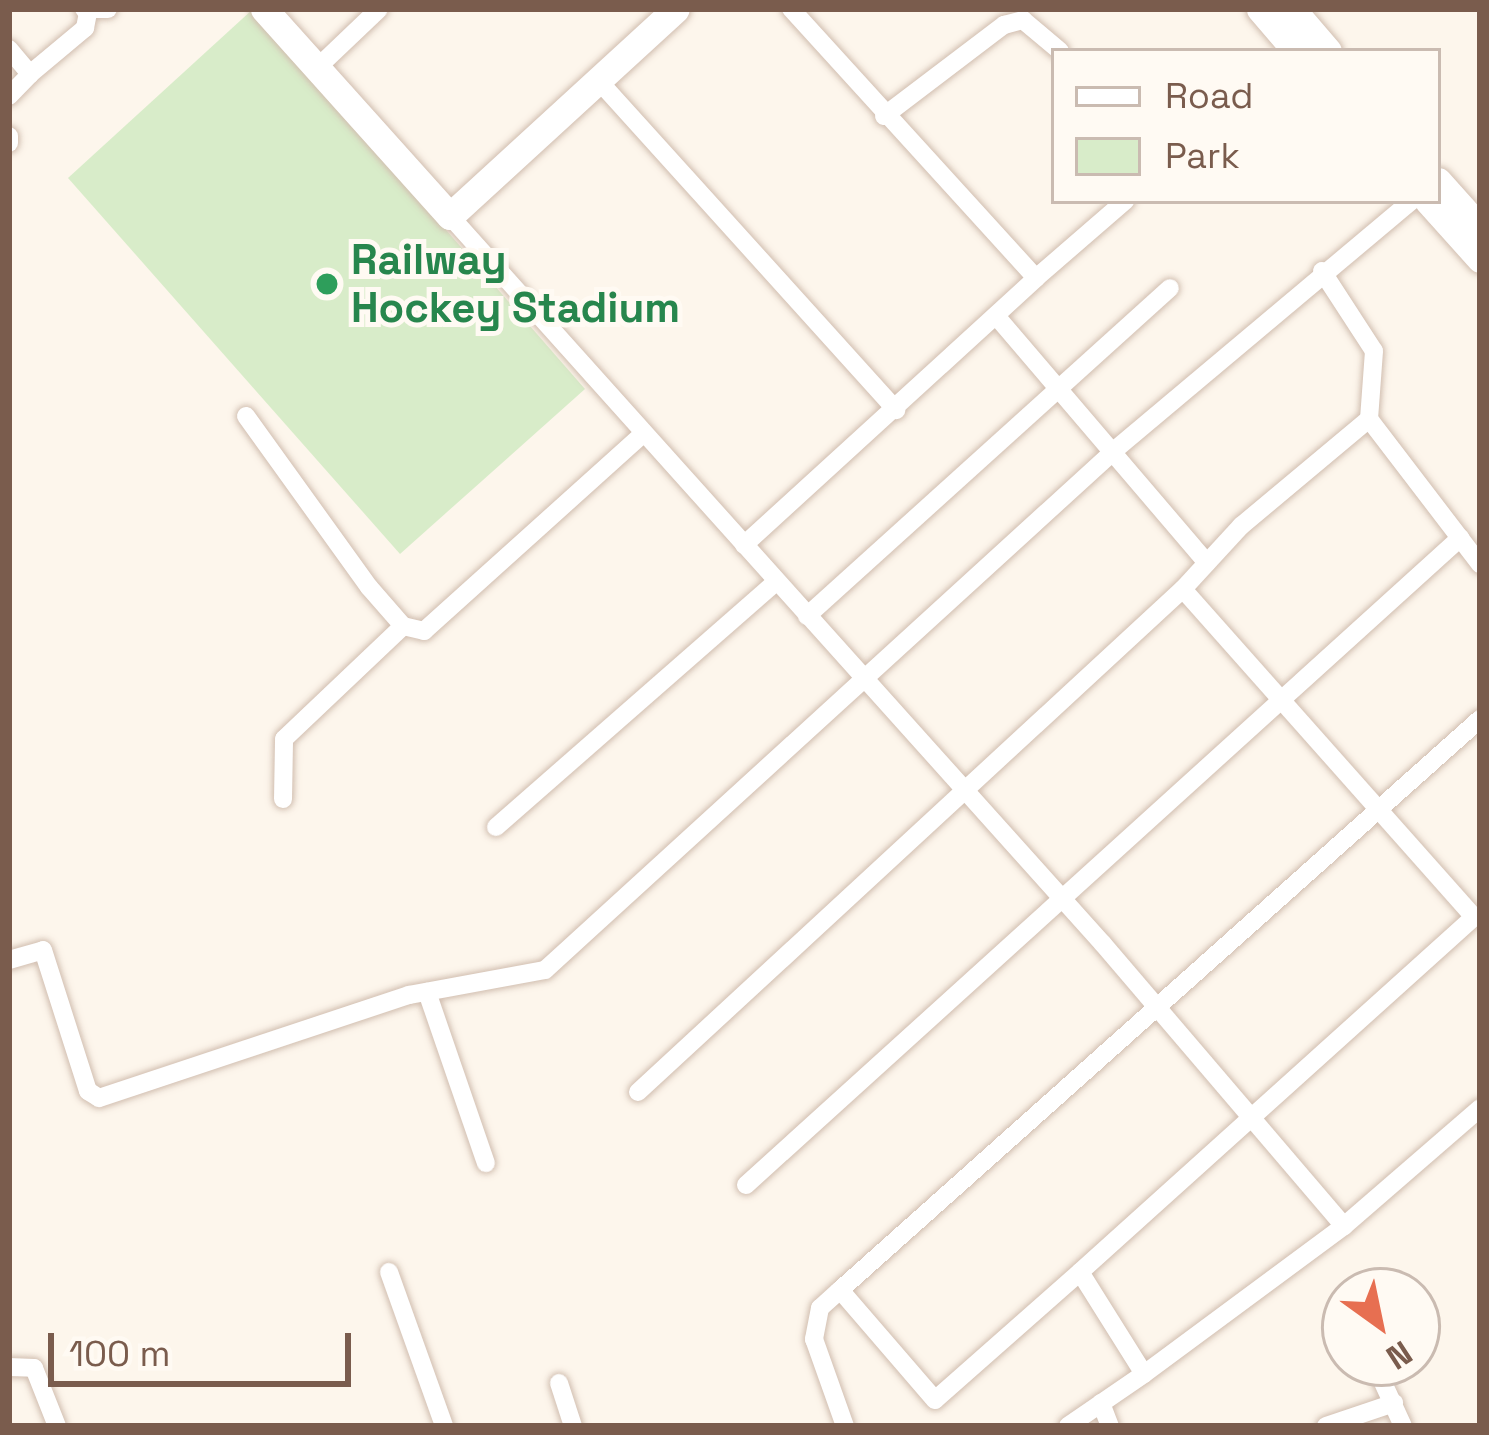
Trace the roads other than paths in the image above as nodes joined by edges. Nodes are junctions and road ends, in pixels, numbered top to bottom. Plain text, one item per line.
1 (108, 9) edge
2 (264, 9) edge
3 (379, 9) edge
4 (791, 9) edge
5 (1261, 9) edge
6 (1292, 9) edge
7 (86, 11) edge
8 (669, 12) edge
9 (1056, 48) edge
10 (1294, 48) edge
11 (1325, 48) edge
12 (9, 50) edge
13 (317, 67) junction
14 (30, 74) junction
15 (598, 80) junction
16 (9, 96) edge
17 (884, 116) junction
18 (1441, 184) edge
19 (1122, 204) edge
20 (1407, 204) edge
21 (1431, 204) edge
22 (450, 216) junction
23 (1480, 228) edge
24 (1480, 259) edge
25 (1322, 271) junction
26 (1036, 278) junction
27 (1170, 288) dead end
28 (997, 317) junction
29 (1060, 387) junction
30 (896, 410) junction
31 (246, 416) dead end
32 (1369, 419) junction
33 (644, 434) junction
34 (1117, 448) junction
35 (1460, 538) junction
36 (745, 545) junction
37 (1207, 562) junction
38 (1480, 564) edge
39 (776, 582) junction
40 (1183, 589) junction
41 (806, 616) junction
42 (403, 626) junction
43 (863, 678) junction
44 (1277, 696) junction
45 (1480, 718) edge
46 (963, 786) junction
47 (284, 800) dead end
48 (1373, 806) junction
49 (496, 827) dead end
50 (1060, 895) junction
51 (1478, 918) edge
52 (9, 960) edge
53 (427, 992) junction
54 (1154, 1006) junction
55 (638, 1092) dead end
56 (1480, 1108) edge
57 (1257, 1117) junction
58 (486, 1162) dead end
59 (746, 1185) dead end
60 (1344, 1226) junction
61 (389, 1271) dead end
62 (1080, 1272) junction
63 (840, 1290) junction
64 (9, 1367) edge
65 (1144, 1374) junction
66 (559, 1383) dead end
67 (1386, 1387) edge
68 (1101, 1403) junction
69 (1394, 1403) junction
70 (57, 1426) edge
71 (444, 1426) edge
72 (573, 1426) edge
73 (845, 1426) edge
74 (1068, 1426) edge
75 (1110, 1426) edge
76 (1327, 1426) edge
77 (1403, 1426) edge

1 - 7 street
2 - 13 street
3 - 13 street
4 - 17 street
5 - 10 street
6 - 11 street
7 - 14 street
8 - 15 street
9 - 17 street
12 - 14 street
13 - 22 street
14 - 16 street
15 - 22 street
15 - 30 street
17 - 26 street
18 - 23 street
19 - 26 street
20 - 25 street
21 - 24 street
22 - 33 street
25 - 32 street
25 - 34 street
26 - 28 street
27 - 29 street
28 - 29 street
28 - 30 street
29 - 34 street
29 - 41 street
30 - 36 street
31 - 42 street
32 - 35 street
32 - 37 street
33 - 36 street
33 - 42 street
34 - 37 street
34 - 43 street
35 - 38 street
35 - 44 street
36 - 39 street
37 - 40 street
39 - 41 street
39 - 49 street
40 - 44 street
40 - 46 street
41 - 43 street
42 - 47 street
43 - 46 street
43 - 53 street
44 - 48 street
44 - 50 street
45 - 48 street
46 - 50 street
46 - 55 street
48 - 51 street
48 - 54 street
50 - 54 street
50 - 59 street
51 - 57 street
52 - 53 street
53 - 58 street
54 - 57 street
54 - 63 street
56 - 60 street
57 - 60 street
57 - 62 street
60 - 65 street
61 - 71 street
62 - 63 street
62 - 65 street
63 - 73 street
64 - 70 street
65 - 68 street
66 - 72 street
67 - 69 street
68 - 74 street
68 - 75 street
69 - 76 street
69 - 77 street

